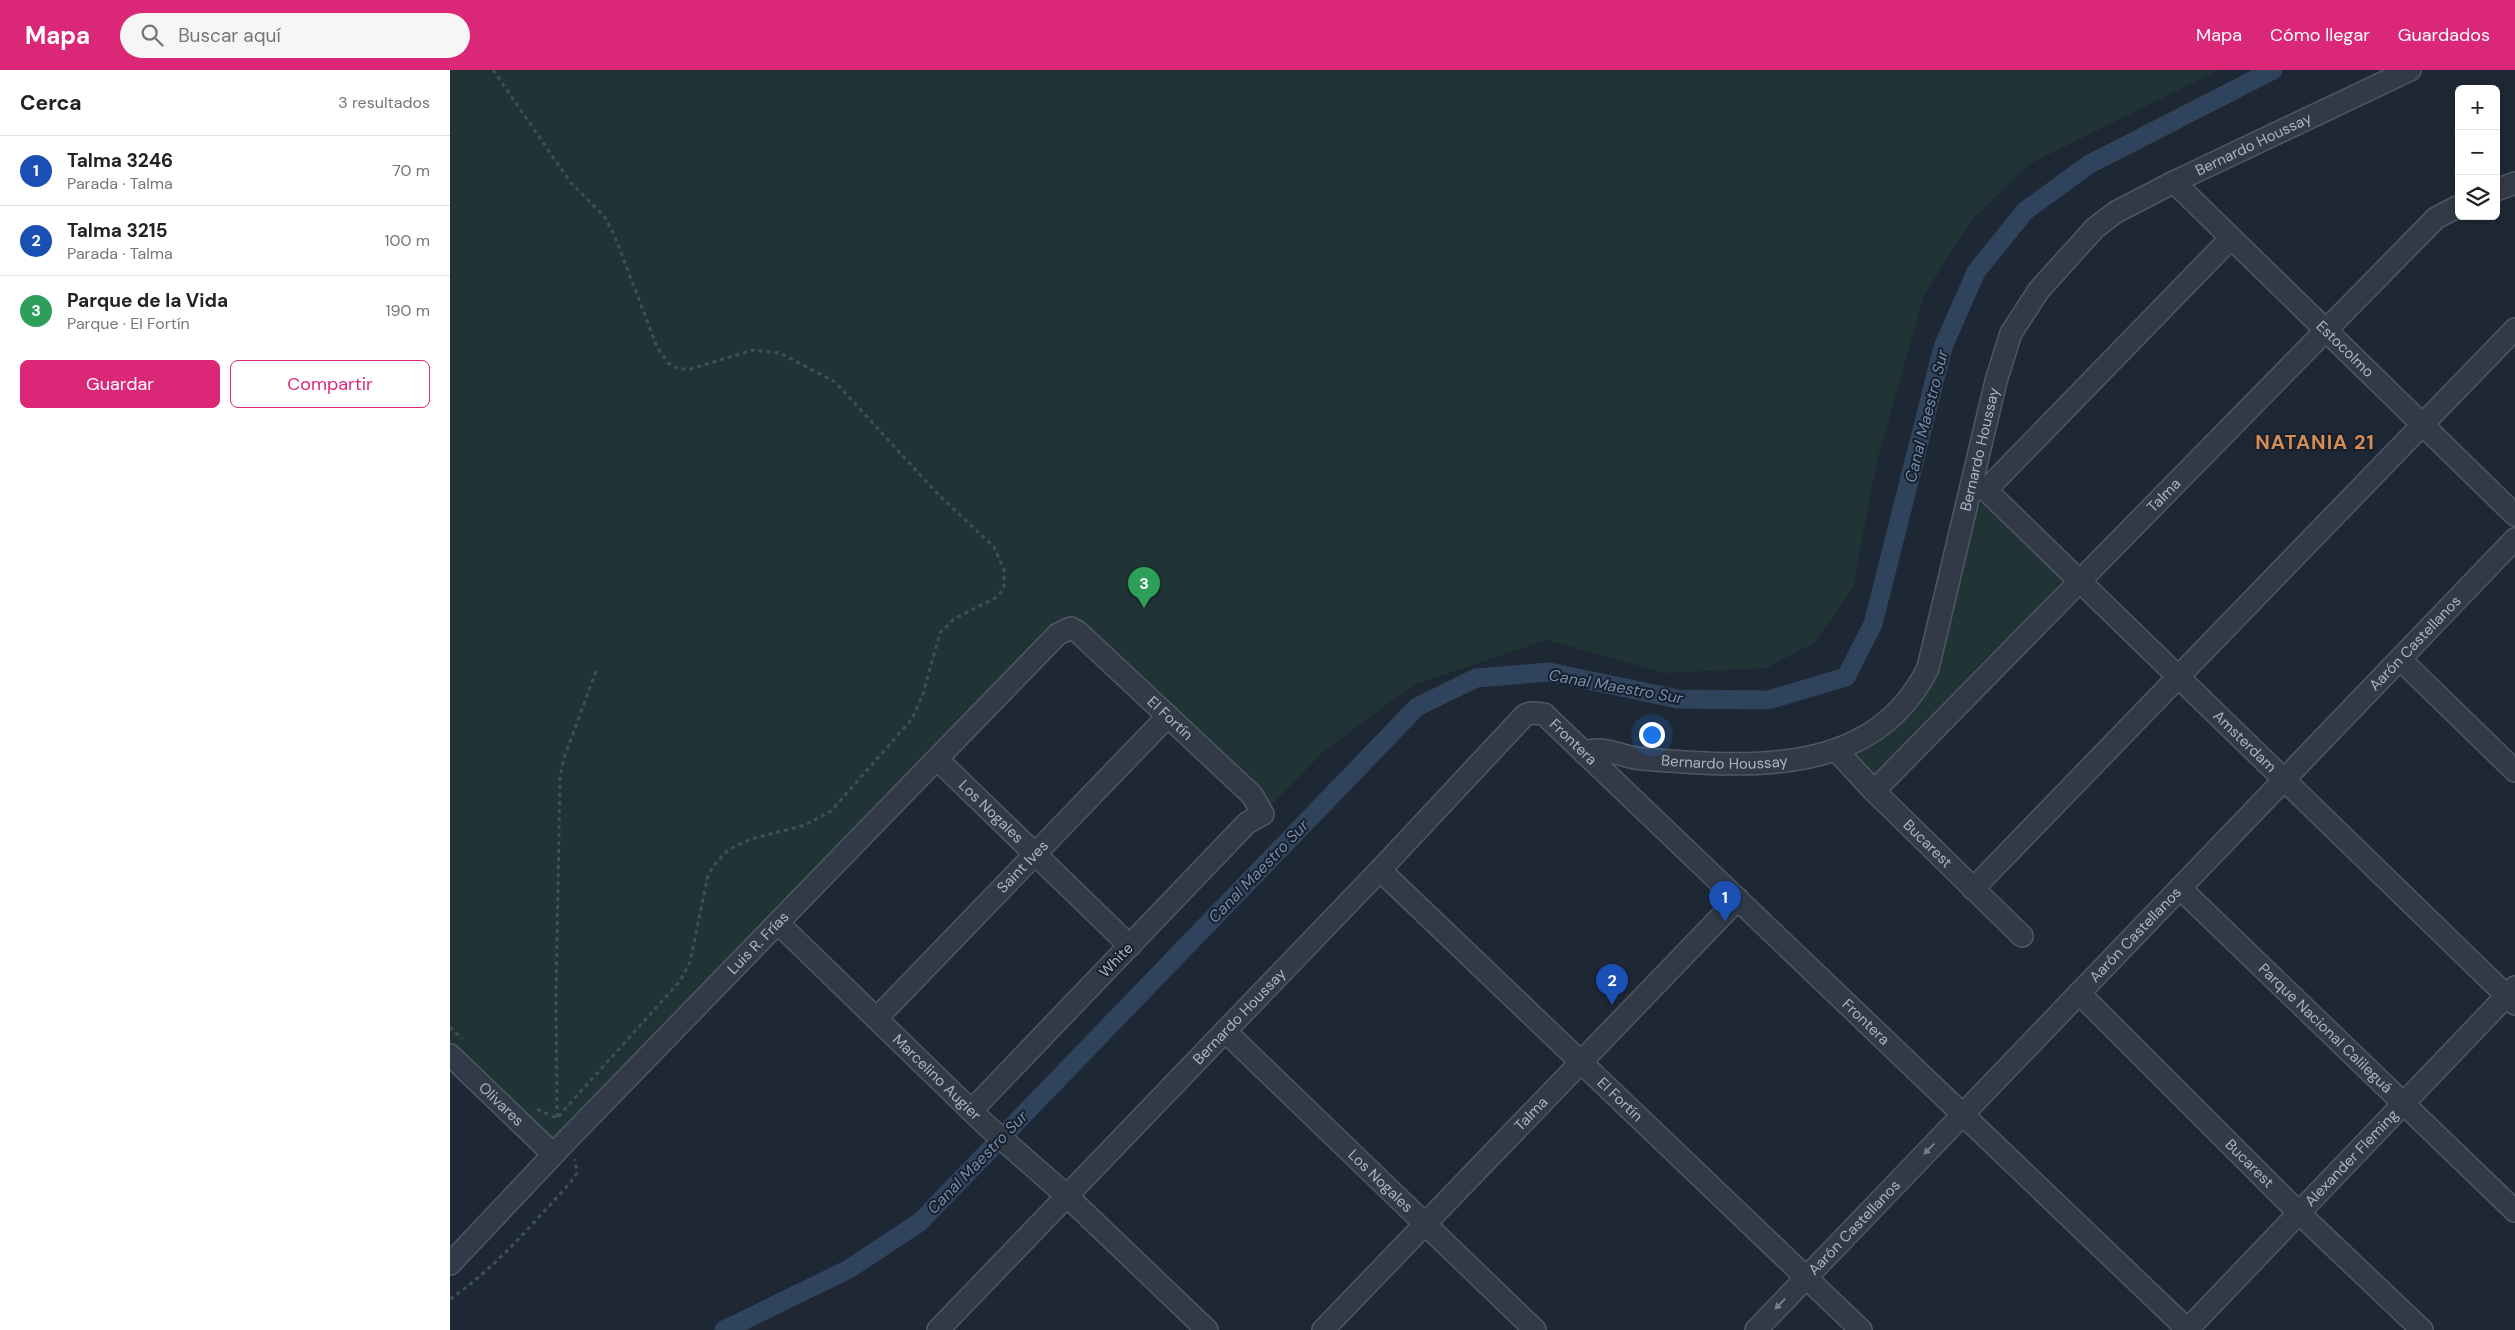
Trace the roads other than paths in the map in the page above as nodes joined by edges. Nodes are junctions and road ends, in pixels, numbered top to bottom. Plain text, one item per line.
1 (2410, 70) edge
2 (2174, 182) junction
3 (2515, 183) edge
4 (2500, 189) edge
5 (2455, 208) edge
6 (2232, 238) junction
7 (2515, 329) edge
8 (2325, 330) junction
9 (2422, 424) junction
10 (1979, 488) junction
11 (2515, 515) edge
12 (2515, 539) edge
13 (2080, 581) junction
14 (1071, 628) joint
15 (2400, 659) junction
16 (2178, 677) junction
17 (1544, 714) joint
18 (1168, 716) junction
19 (1836, 750) junction
20 (1584, 752) junction
21 (938, 760) junction
22 (2515, 771) edge
23 (2284, 780) junction
24 (1874, 791) junction
25 (1262, 814) joint
26 (1035, 854) junction
27 (1380, 870) junction
28 (2180, 888) junction
29 (1973, 889) junction
30 (1738, 899) junction
31 (779, 924) junction
32 (2022, 936) dead end
33 (1130, 946) junction
34 (2079, 993) junction
35 (2512, 996) edge
36 (877, 1018) junction
37 (1225, 1031) junction
38 (450, 1055) edge
39 (1581, 1062) junction
40 (2404, 1103) junction
41 (1963, 1114) junction
42 (979, 1118) junction
43 (560, 1147) junction
44 (1067, 1196) junction
45 (2515, 1211) edge
46 (2299, 1212) junction
47 (1424, 1224) junction
48 (450, 1264) edge
49 (1806, 1277) junction
50 (938, 1330) edge
51 (1207, 1330) edge
52 (1323, 1330) edge
53 (1535, 1330) edge
54 (1756, 1330) edge
55 (1861, 1330) edge
56 (2187, 1330) edge
57 (2422, 1330) edge

1 - 2 street, Bernardo Houssay
2 - 6 street, Estocolmo
2 - 10 street, Bernardo Houssay
3 - 4 street
5 - 8 street, Talma
6 - 8 street, Estocolmo
6 - 10 street
7 - 9 street
8 - 9 street, Estocolmo
8 - 13 street, Talma
9 - 11 street, Estocolmo
9 - 16 street
10 - 13 street, Amsterdam
10 - 19 street, Bernardo Houssay
12 - 15 street, Aarón Castellanos
13 - 16 street, Amsterdam
13 - 24 street, Talma
14 - 18 street, El Fortín
14 - 21 street, Luis R. Frías
15 - 22 street
15 - 23 street, Aarón Castellanos
16 - 23 street, Amsterdam
16 - 29 street
17 - 20 street, Frontera
17 - 27 street, Bernardo Houssay
18 - 25 street, El Fortín
18 - 26 street, Saint Ives
19 - 20 street, Bernardo Houssay
19 - 24 street, Bucarest
20 - 30 street, Frontera
21 - 26 street, Los Nogales
21 - 31 street, Luis R. Frías
23 - 28 street, Aarón Castellanos
23 - 35 street, Amsterdam
24 - 29 street, Bucarest
25 - 33 street, White
26 - 33 street, Los Nogales
26 - 36 street, Saint Ives
27 - 37 street, Bernardo Houssay
27 - 39 street, El Fortín
28 - 34 street, Aarón Castellanos
28 - 40 street, Parque Nacional Calileguá
29 - 32 street, Bucarest
30 - 39 street, Talma
30 - 41 street, Frontera
31 - 36 street, Marcelino Augier
31 - 43 street, Luis R. Frías
33 - 42 street, White
34 - 41 street, Aarón Castellanos
34 - 46 street, Bucarest
35 - 40 street, Alexander Fleming
36 - 42 street, Marcelino Augier
37 - 44 street, Bernardo Houssay
37 - 47 street, Los Nogales
38 - 43 street, Olivares
39 - 47 street, Talma
39 - 49 street, El Fortín
40 - 45 street, Parque Nacional Calileguá
40 - 46 street, Alexander Fleming
41 -> 49 street, Aarón Castellanos
41 - 56 street, Frontera
42 - 44 street, Marcelino Augier
43 - 48 street, Luis R. Frías
44 - 50 street, Bernardo Houssay
44 - 51 street, Marcelino Augier
46 - 56 street, Alexander Fleming
46 - 57 street, Bucarest
47 - 52 street, Talma
47 - 53 street, Los Nogales
49 -> 54 street, Aarón Castellanos
49 - 55 street, El Fortín

